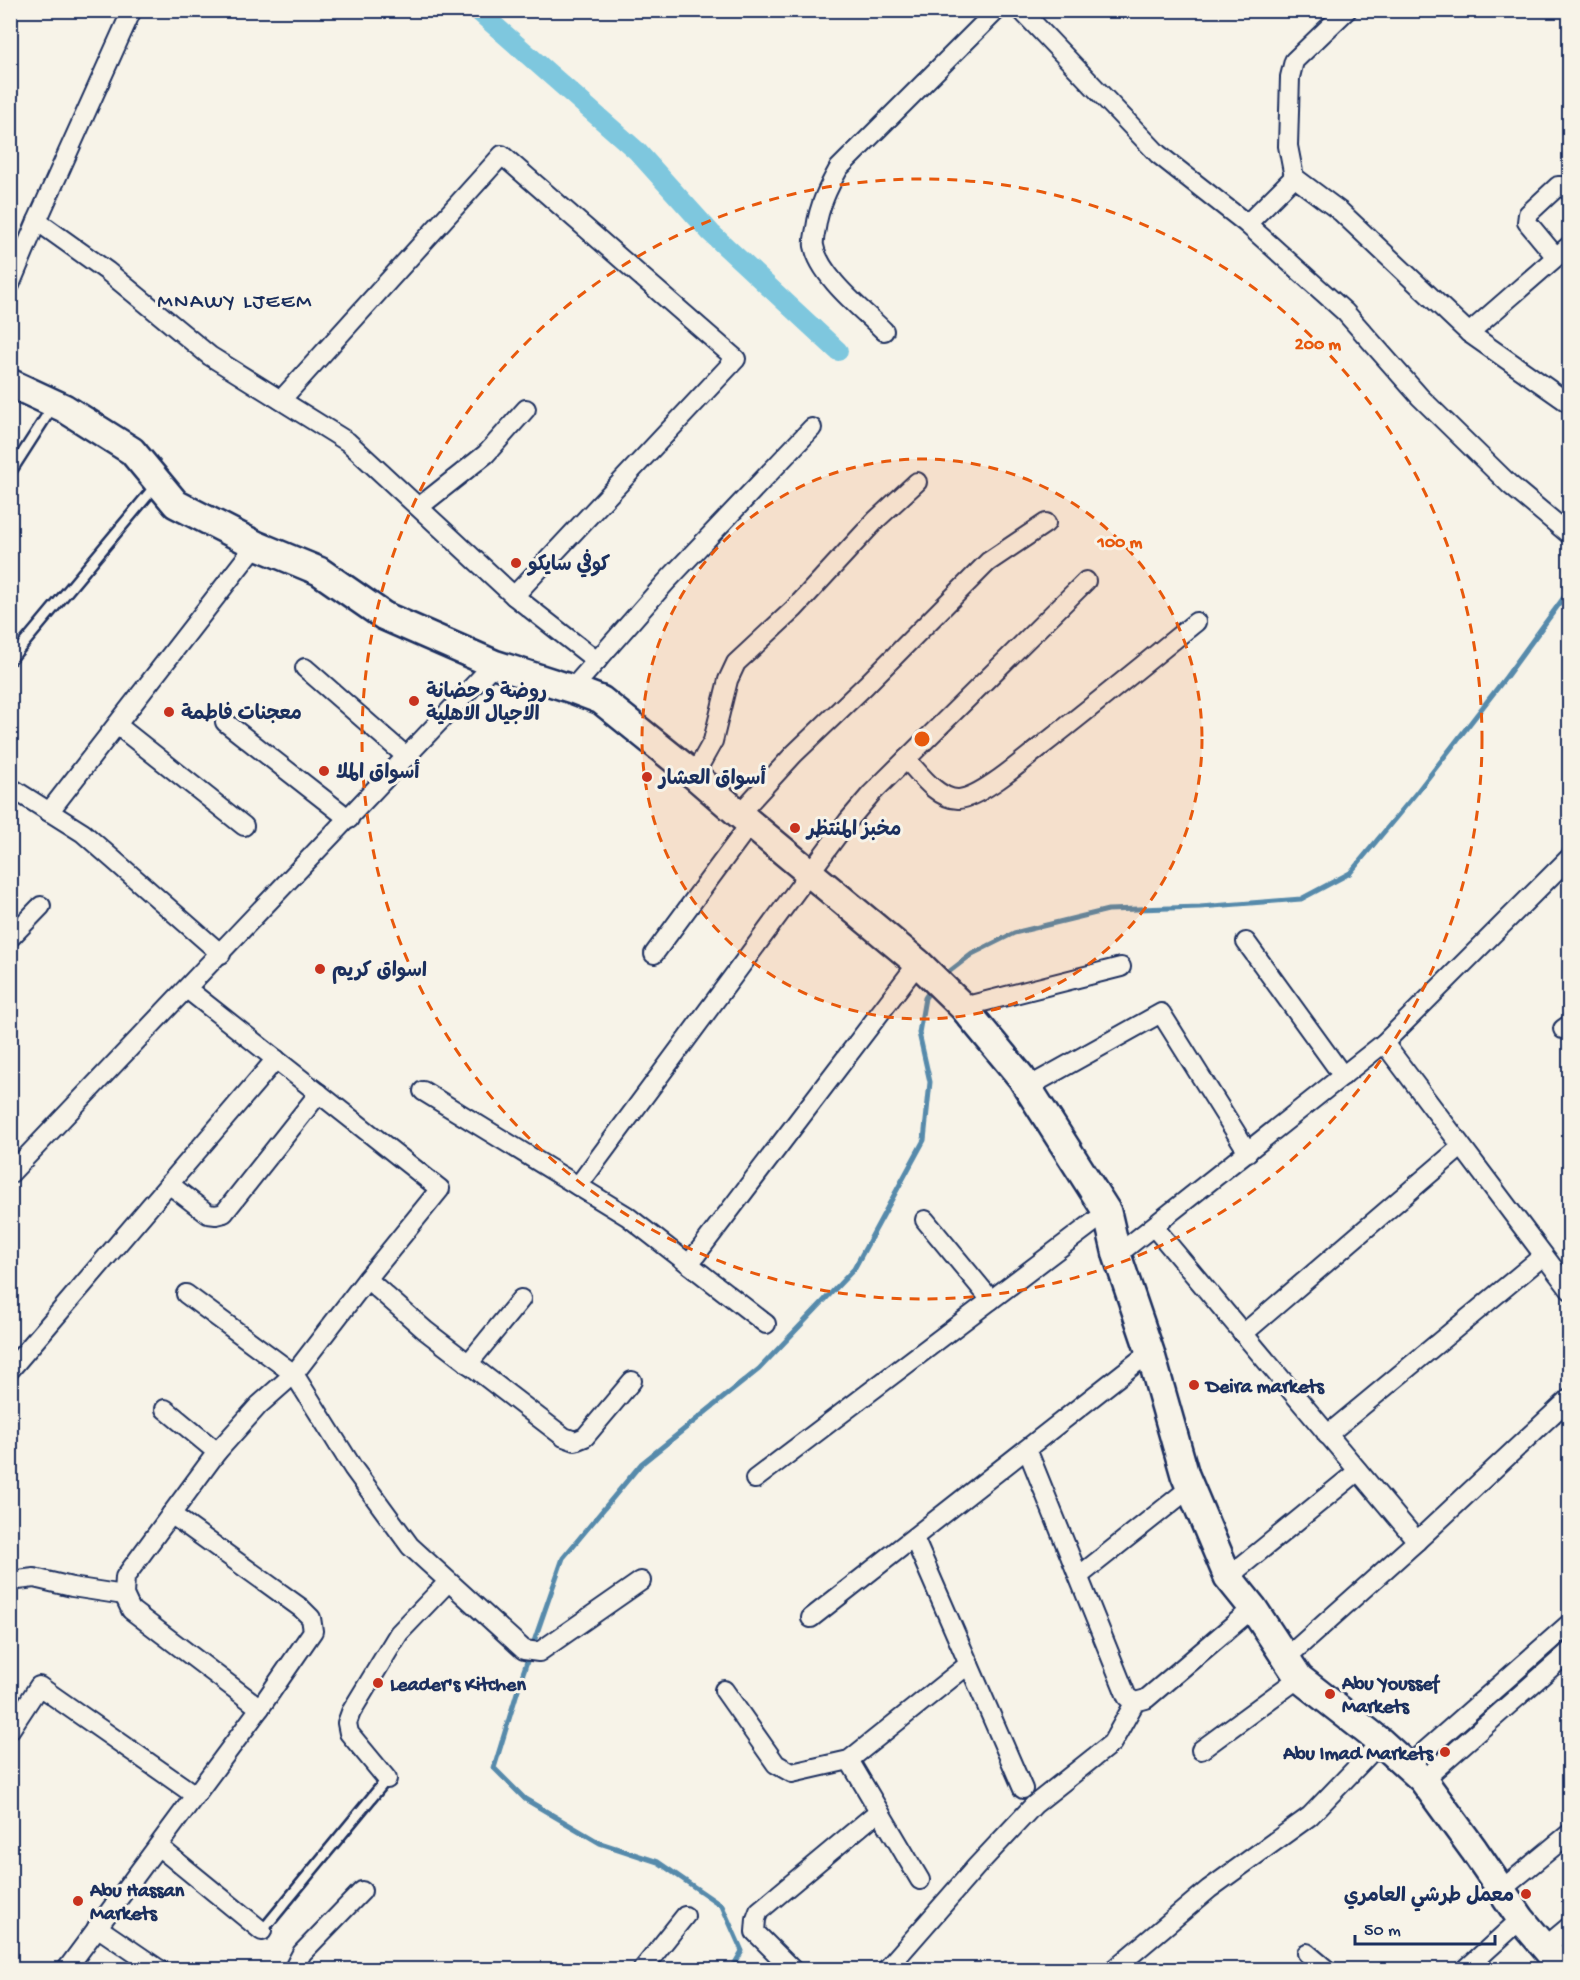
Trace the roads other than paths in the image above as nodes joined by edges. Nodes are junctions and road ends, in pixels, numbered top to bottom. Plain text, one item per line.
1 (132, 10) edge
2 (997, 10) edge
3 (1021, 10) edge
4 (1347, 10) edge
5 (1294, 177) junction
6 (1569, 192) edge
7 (37, 221) junction
8 (1247, 224) junction
9 (10, 237) edge
10 (28, 243) junction
11 (1563, 251) edge
12 (10, 285) edge
13 (884, 331) dead end
14 (1469, 333) junction
15 (10, 383) edge
16 (281, 400) junction
17 (55, 404) junction
18 (1569, 404) edge
19 (526, 409) dead end
20 (812, 428) dead end
21 (10, 473) edge
22 (158, 482) junction
23 (917, 482) dead end
24 (419, 507) junction
25 (1046, 523) dead end
26 (1569, 535) edge
27 (256, 545) junction
28 (1086, 581) dead end
29 (514, 596) junction
30 (1196, 622) dead end
31 (10, 660) edge
32 (597, 661) junction
33 (494, 664) junction
34 (304, 668) dead end
35 (572, 689) junction
36 (225, 722) dead end
37 (117, 725) junction
38 (407, 757) junction
39 (906, 759) junction
40 (694, 775) junction
41 (10, 787) edge
42 (49, 812) junction
43 (349, 819) junction
44 (745, 819) junction
45 (244, 826) dead end
46 (1569, 857) edge
47 (811, 873) junction
48 (41, 906) dead end
49 (10, 938) edge
50 (1246, 942) dead end
51 (221, 954) junction
52 (654, 954) dead end
53 (918, 963) junction
54 (1121, 967) dead end
55 (187, 989) junction
56 (963, 1007) junction
57 (1384, 1043) junction
58 (276, 1059) junction
59 (1343, 1076) junction
60 (1028, 1088) junction
61 (423, 1091) dead end
62 (319, 1093) junction
63 (1461, 1147) junction
64 (1248, 1152) junction
65 (10, 1174) edge
66 (169, 1184) junction
67 (578, 1185) junction
68 (1107, 1212) junction
69 (925, 1220) dead end
70 (1154, 1227) junction
71 (1117, 1255) junction
72 (1543, 1256) junction
73 (689, 1264) junction
74 (367, 1279) junction
75 (1569, 1290) edge
76 (186, 1294) dead end
77 (521, 1299) dead end
78 (991, 1300) junction
79 (766, 1324) dead end
80 (1243, 1335) junction
81 (1150, 1352) junction
82 (468, 1364) junction
83 (10, 1370) edge
84 (294, 1374) junction
85 (632, 1381) dead end
86 (1569, 1398) edge
87 (165, 1409) dead end
88 (1327, 1435) junction
89 (1027, 1449) junction
90 (217, 1452) junction
91 (1358, 1471) junction
92 (755, 1479) dead end
93 (1191, 1487) junction
94 (171, 1514) junction
95 (914, 1538) junction
96 (1417, 1542) junction
97 (1079, 1576) junction
98 (1228, 1577) junction
99 (10, 1581) edge
100 (640, 1581) dead end
101 (448, 1582) junction
102 (124, 1595) junction
103 (1253, 1608) junction
104 (812, 1618) dead end
105 (1569, 1623) edge
106 (1569, 1651) edge
107 (969, 1664) junction
108 (1293, 1668) junction
109 (724, 1690) dead end
110 (1135, 1702) junction
111 (260, 1708) junction
112 (10, 1730) edge
113 (1381, 1742) junction
114 (1202, 1750) dead end
115 (849, 1760) junction
116 (1416, 1773) junction
117 (387, 1779) joint
118 (1023, 1789) dead end
119 (195, 1795) junction
120 (879, 1811) junction
121 (1569, 1833) edge
122 (158, 1846) junction
123 (920, 1880) dead end
124 (1501, 1890) junction
125 (362, 1891) dead end
126 (685, 1916) dead end
127 (1521, 1919) junction
128 (1569, 1926) edge
129 (97, 1927) junction
130 (262, 1931) joint
131 (1545, 1947) junction
132 (1306, 1953) dead end
133 (66, 1970) edge
134 (159, 1970) edge
135 (293, 1970) edge
136 (642, 1970) edge
137 (793, 1970) edge
138 (886, 1970) edge
139 (1113, 1970) edge
140 (1327, 1970) edge
141 (1465, 1970) edge
142 (1564, 1970) edge

1 - 7 street
2 - 13 street
3 - 8 street
4 - 5 street
5 - 8 street
5 - 14 street
6 - 11 street
7 - 10 street
7 - 16 street
8 - 26 street
9 - 10 street
10 - 12 street
11 - 14 street
14 - 18 street
15 - 17 street
16 - 24 street
16 - 29 street
17 - 21 lane
17 - 22 street
19 - 24 street
20 - 32 street
22 - 27 street
22 - 31 lane
23 - 40 street
24 - 29 street
25 - 44 street
27 - 33 street
27 - 37 street
28 - 39 street
29 - 32 street
30 - 39 street
32 - 35 street
33 - 35 street
33 - 38 street
34 - 38 street
35 - 40 street
36 - 43 street
37 - 42 street
37 - 45 street
38 - 43 street
39 - 47 street
40 - 44 street
41 - 42 street
42 - 51 street
43 - 51 street
44 - 47 street
44 - 52 street
46 - 57 street
47 - 53 street
47 - 67 street
48 - 49 street
50 - 59 street
51 - 55 street
53 - 56 street
53 - 73 street
54 - 56 street
55 - 58 street
55 - 65 street
56 - 60 street
57 - 59 street
57 - 63 street
58 - 62 street
58 - 66 street
59 - 64 street
60 - 64 street
60 - 68 street
61 - 67 street
62 - 66 street
62 - 74 street
63 - 72 street
63 - 80 street
64 - 70 street
66 - 83 street
67 - 73 street
68 - 71 street
68 - 78 street
69 - 78 street
70 - 71 street
70 - 80 street
71 - 81 street
72 - 75 street
72 - 88 street
73 - 79 street
74 - 82 street
74 - 84 street
76 - 84 street
77 - 82 street
78 - 92 street
80 - 88 street
81 - 89 street
81 - 93 street
82 - 85 street
84 - 90 street
84 - 101 street
86 - 96 street
87 - 90 street
88 - 91 street
89 - 95 street
89 - 97 street
90 - 94 street
91 - 96 street
91 - 98 street
93 - 97 street
93 - 98 street
94 - 102 street
94 - 111 street
95 - 104 street
95 - 107 street
96 - 108 street
97 - 110 street
98 - 103 street
99 - 102 street
100 - 101 street
101 - 117 street
102 - 111 street
103 - 108 street
103 - 110 street
105 - 116 street
106 - 116 street
107 - 115 street
107 - 118 street
108 - 113 street
108 - 114 street
109 - 115 street
110 - 138 street
111 - 119 street
112 - 119 street
113 - 116 street
113 - 139 street
115 - 120 street
116 - 124 street
117 - 130 lane
119 - 122 street
120 - 123 street
120 - 137 street
121 - 124 street
122 - 129 street
122 - 130 street
124 - 127 street
125 - 135 street
126 - 136 street
127 - 131 street
127 - 141 street
128 - 131 street
129 - 133 street
129 - 134 street
131 - 142 street
132 - 140 street

